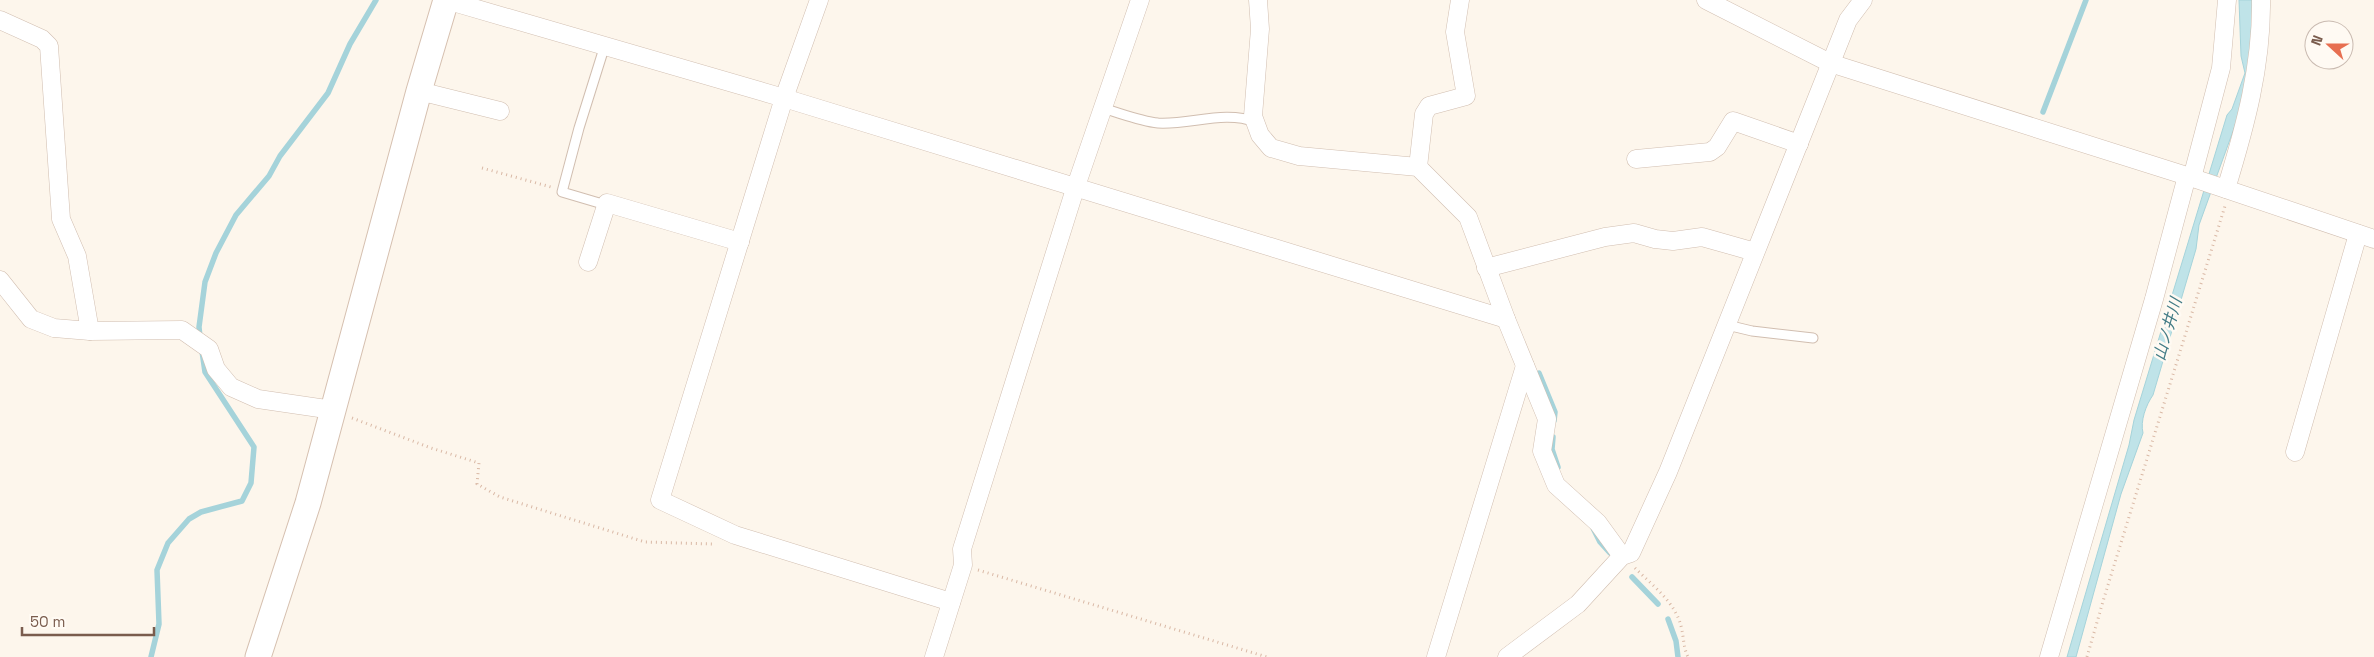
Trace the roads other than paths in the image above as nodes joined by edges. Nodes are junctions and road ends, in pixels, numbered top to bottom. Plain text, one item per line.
1 (446, 0) edge
2 (820, 0) edge
3 (1140, 0) edge
4 (1258, 0) edge
5 (1460, 0) edge
6 (1706, 0) edge
7 (1863, 0) edge
8 (2227, 0) edge
9 (2261, 0) edge
10 (0, 20) edge
11 (605, 45) junction
12 (1830, 64) junction
13 (419, 91) junction
14 (784, 98) junction
15 (1102, 108) junction
16 (500, 111) dead end
17 (1255, 122) junction
18 (1799, 144) junction
19 (1636, 159) dead end
20 (1418, 167) junction
21 (2189, 177) junction
22 (1075, 189) junction
23 (2228, 190) junction
24 (606, 204) junction
25 (2366, 237) edge
26 (740, 242) junction
27 (1755, 252) junction
28 (588, 262) dead end
29 (1486, 268) junction
30 (0, 280) edge
31 (1506, 319) junction
32 (1726, 325) junction
33 (90, 331) junction
34 (1812, 338) dead end
35 (1525, 366) junction
36 (333, 410) junction
37 (2295, 452) dead end
38 (1622, 556) junction
39 (951, 602) junction
40 (258, 657) edge
41 (934, 657) edge
42 (1436, 657) edge
43 (1507, 657) edge
44 (2049, 657) edge

1 - 11 street
1 - 13 street
2 - 14 street
3 - 15 street
4 - 17 street
5 - 20 street
6 - 12 street
7 - 12 street
8 - 21 street
9 - 23 street
10 - 33 street
11 - 14 street
11 - 24 lane
12 - 18 street
12 - 21 street
13 - 16 street
13 - 36 street
14 - 22 street
14 - 26 street
15 - 17 lane
15 - 22 street
17 - 20 street
18 - 19 street
18 - 27 street
20 - 29 street
21 - 23 street
21 - 44 street
22 - 31 street
22 - 39 street
23 - 25 street
24 - 26 street
24 - 28 street
25 - 37 street
26 - 39 street
27 - 29 street
27 - 32 street
29 - 31 street
30 - 33 street
31 - 35 street
32 - 34 lane
32 - 38 street
33 - 36 street
35 - 38 street
35 - 42 street
36 - 40 street
38 - 43 street
39 - 41 street

